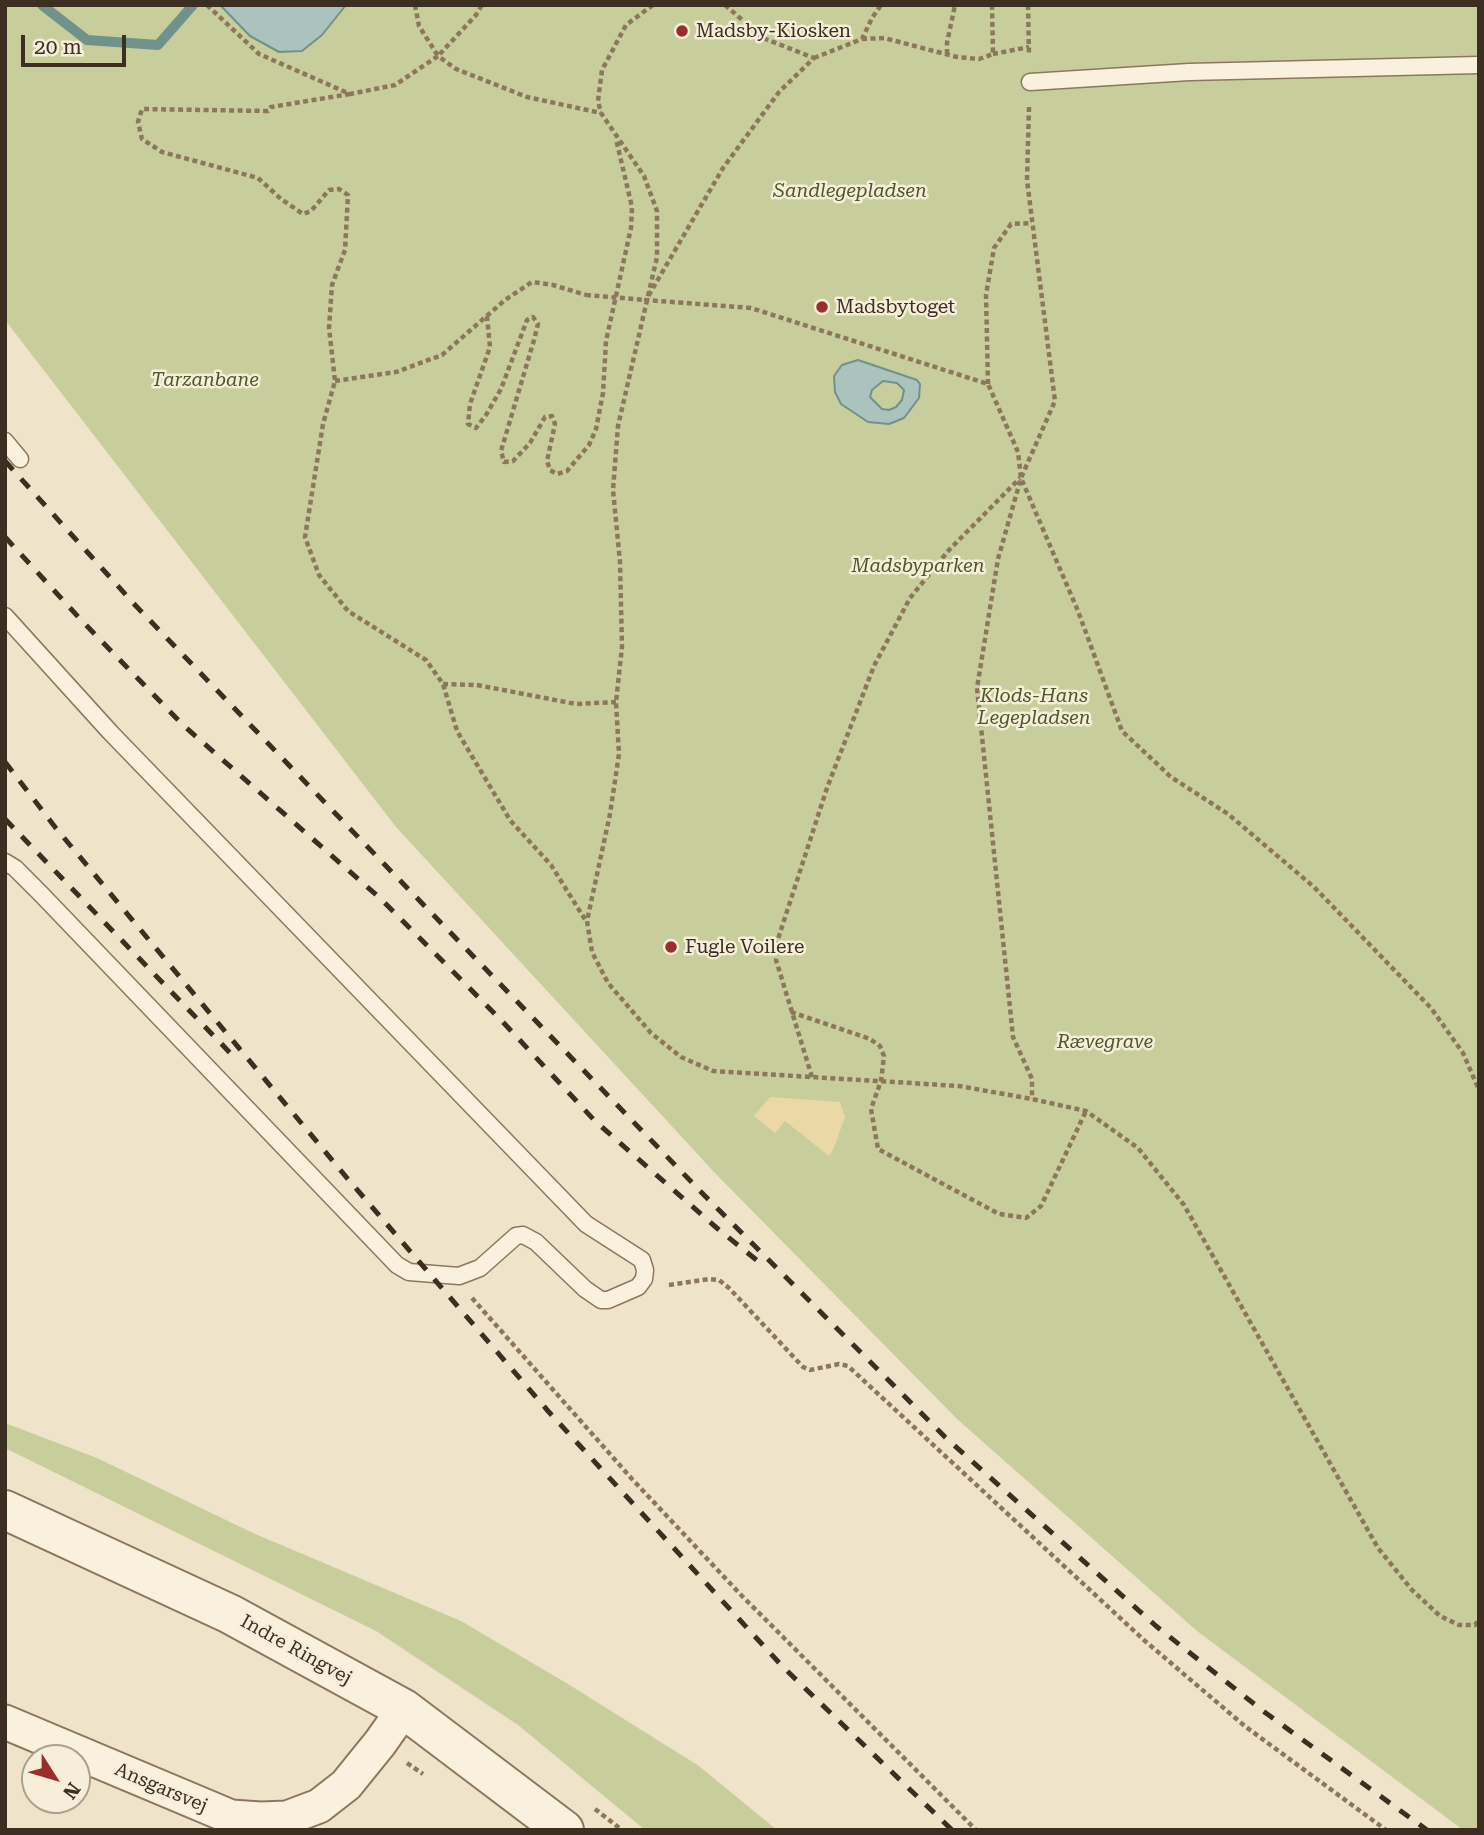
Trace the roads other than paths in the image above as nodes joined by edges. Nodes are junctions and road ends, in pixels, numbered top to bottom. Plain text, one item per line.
1 (1479, 65) edge
2 (1030, 82) road end
3 (5, 441) edge
4 (20, 459) dead end
5 (5, 616) edge
6 (5, 862) edge
7 (5, 1510) edge
8 (404, 1709) junction
9 (5, 1722) edge
10 (300, 1822) edge
11 (564, 1830) edge

1 - 2 lane
3 - 4 lane
5 - 6 lane
7 - 8 street, Indre Ringvej
8 - 10 street, Ansgarsvej
8 - 11 street, Indre Ringvej
9 - 10 street, Ansgarsvej

